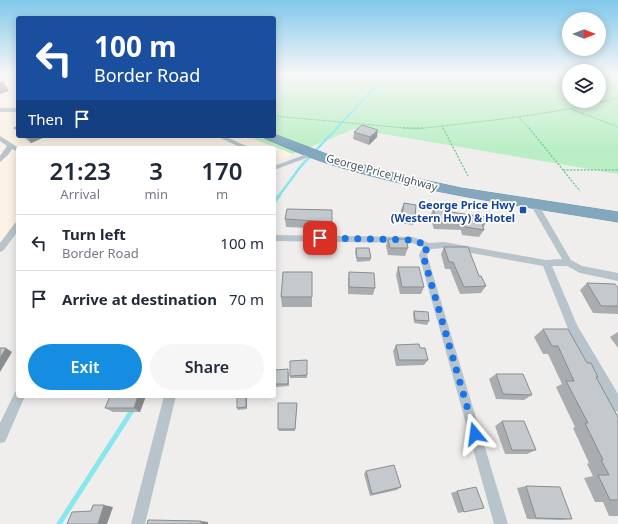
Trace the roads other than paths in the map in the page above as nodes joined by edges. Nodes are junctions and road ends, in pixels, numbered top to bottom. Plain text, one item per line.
1 (0, 110) edge
2 (16, 110) edge
3 (0, 138) edge
4 (224, 138) edge
5 (274, 138) edge
6 (11, 145) junction
7 (243, 146) edge
8 (16, 149) edge
9 (315, 153) junction
10 (0, 160) edge
11 (276, 167) edge
12 (534, 204) junction
13 (618, 217) edge
14 (16, 228) edge
15 (276, 238) edge
16 (428, 246) junction
17 (0, 249) edge
18 (568, 262) junction
19 (546, 263) junction
20 (618, 277) edge
21 (18, 398) edge
22 (169, 398) edge
23 (618, 406) edge
24 (0, 437) edge
25 (137, 522) edge
26 (501, 524) edge

1 - 2 street
3 - 6 street
4 - 7 street
5 - 9 highway, George Price Highway
6 - 8 street
6 - 10 street
9 - 11 street
9 - 12 highway, George Price Highway
12 - 13 highway, George Price Highway
12 - 18 street
14 - 17 street
15 - 16 street
16 - 19 street
16 - 26 street
18 - 19 street
18 - 20 street
19 - 23 street
21 - 24 street
22 - 25 street

